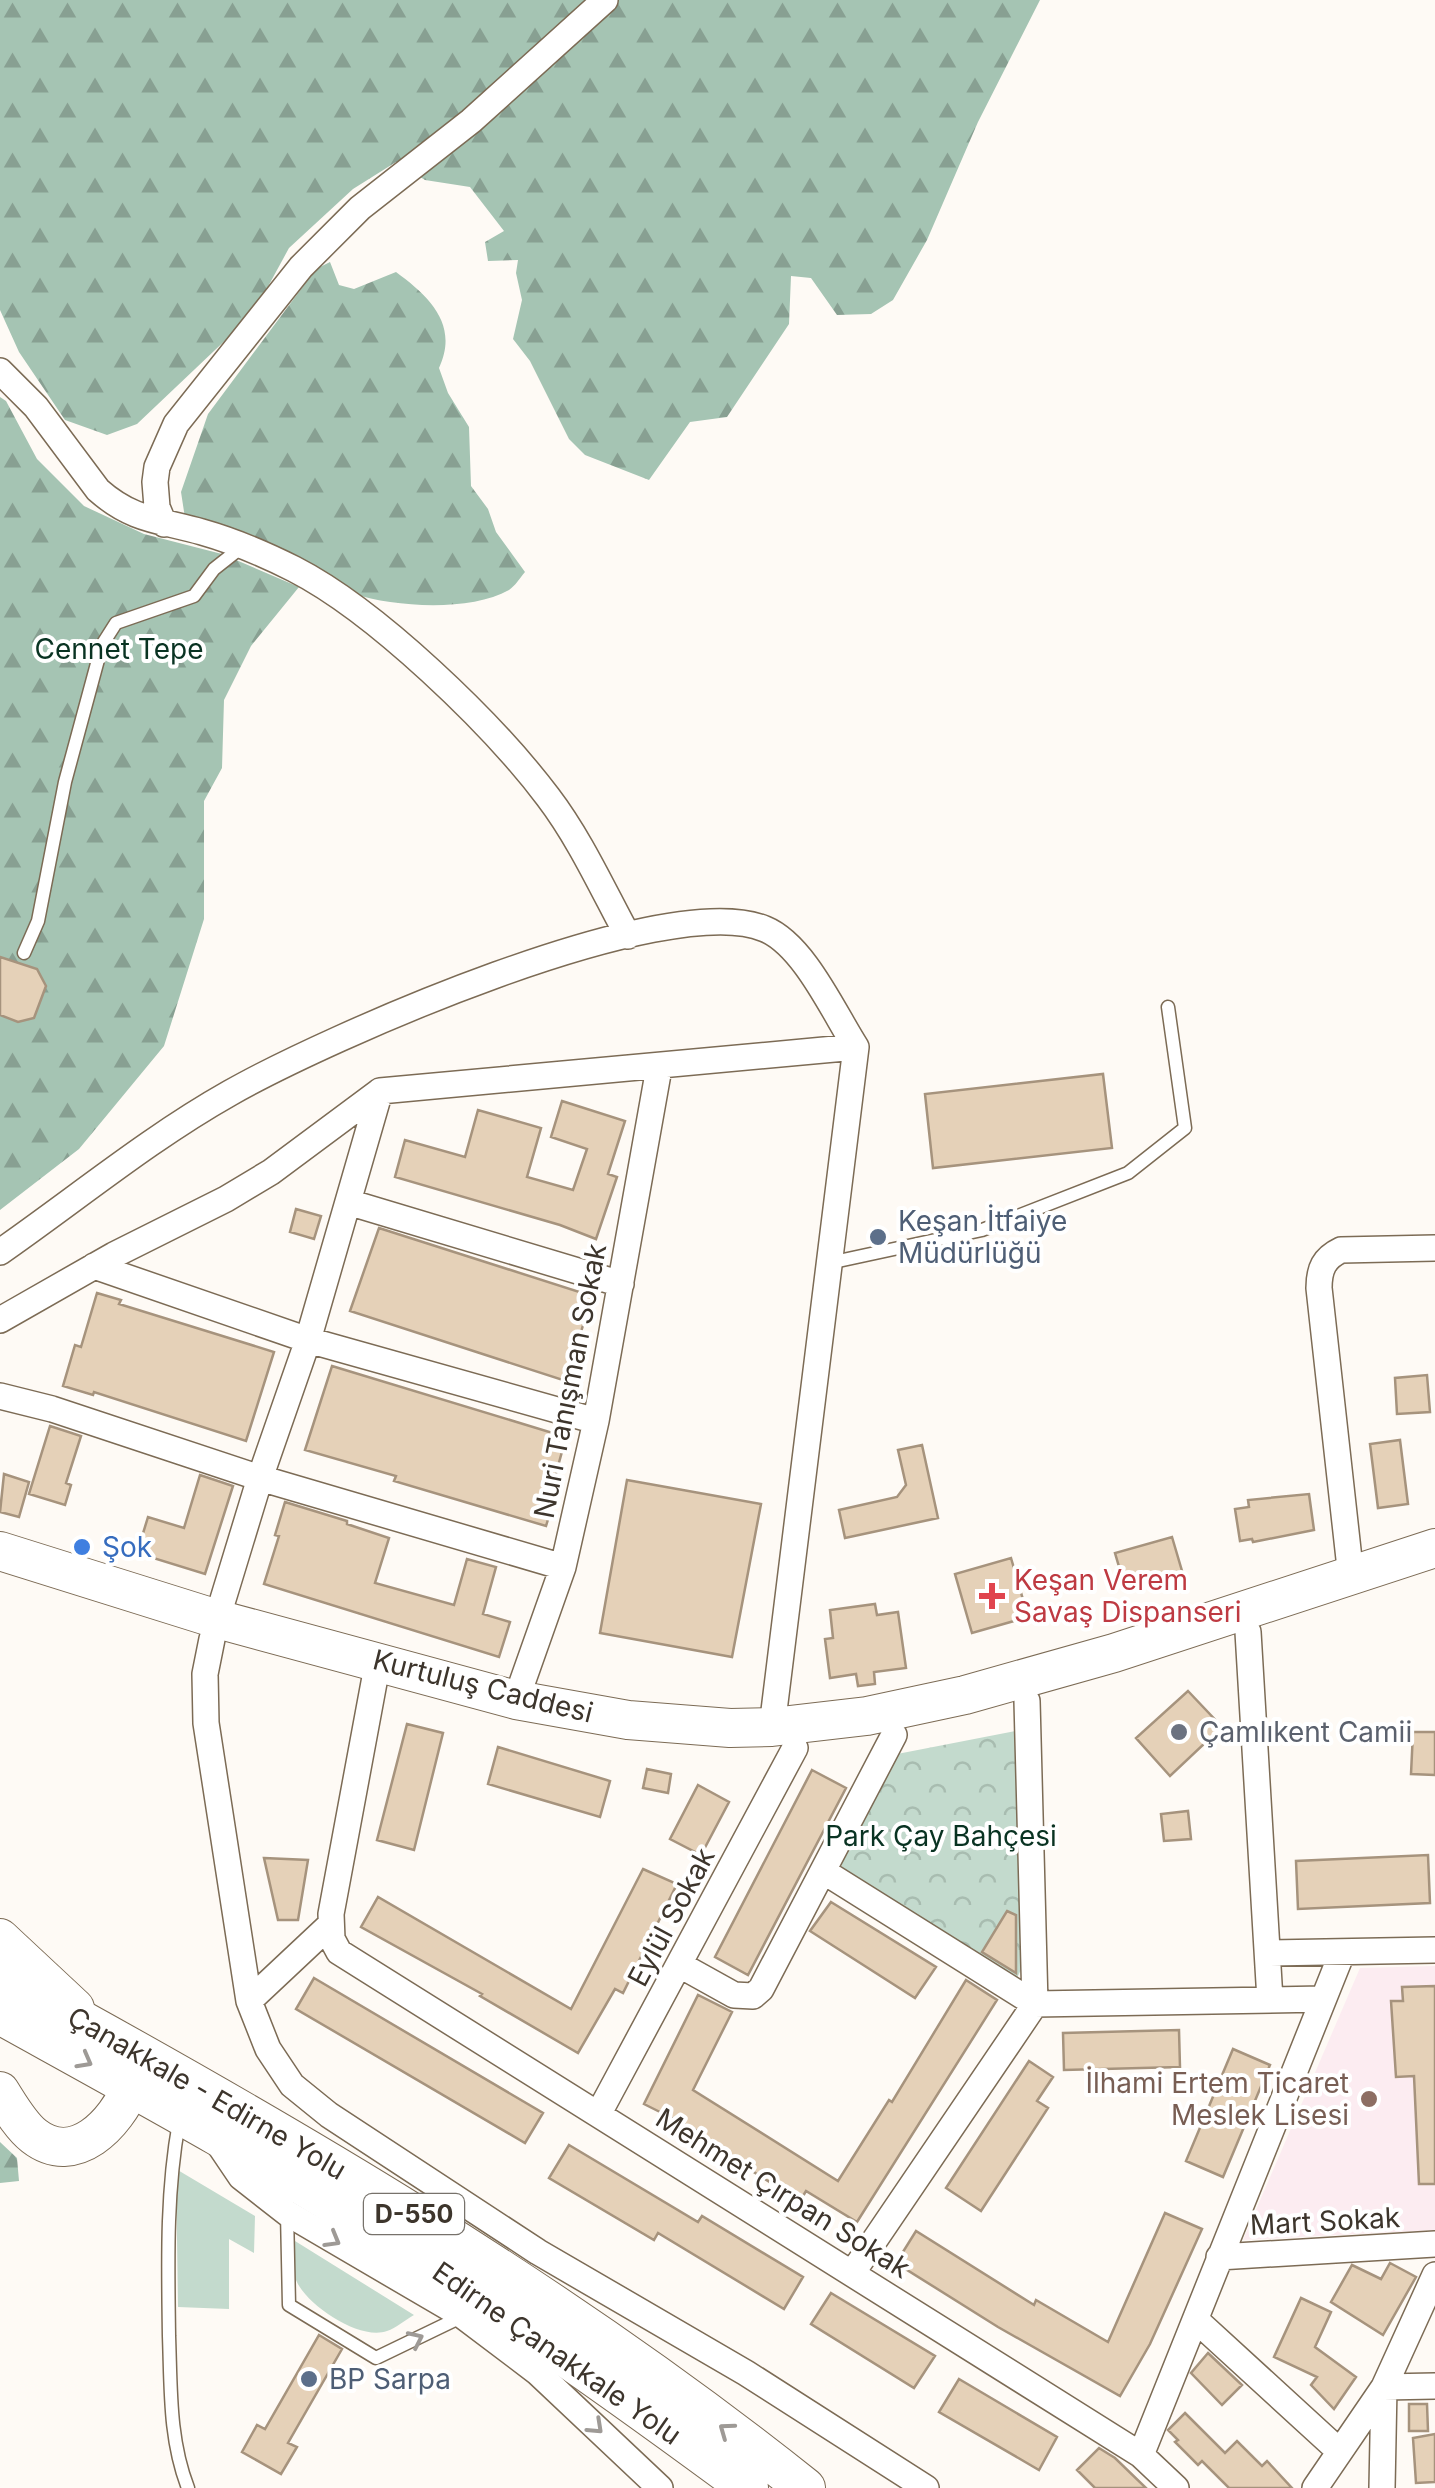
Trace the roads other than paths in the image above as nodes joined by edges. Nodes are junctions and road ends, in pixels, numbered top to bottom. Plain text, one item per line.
1 (605, 0) edge
2 (0, 371) edge
3 (164, 524) junction
4 (243, 546) junction
5 (628, 936) junction
6 (24, 953) dead end
7 (1168, 1007) dead end
8 (856, 1048) junction
9 (659, 1068) junction
10 (380, 1091) junction
11 (348, 1202) junction
12 (1435, 1248) edge
13 (0, 1252) edge
14 (829, 1262) junction
15 (94, 1266) junction
16 (621, 1284) junction
17 (0, 1320) edge
18 (308, 1340) junction
19 (0, 1396) edge
20 (596, 1421) junction
21 (260, 1478) junction
22 (1435, 1548) edge
23 (0, 1551) edge
24 (563, 1567) junction
25 (1435, 1568) edge
26 (0, 1577) edge
27 (1351, 1577) junction
28 (215, 1629) junction
29 (1248, 1632) junction
30 (376, 1672) junction
31 (516, 1700) junction
32 (1027, 1702) junction
33 (894, 1735) junction
34 (783, 1737) junction
35 (823, 1871) junction
36 (330, 1925) junction
37 (0, 1938) edge
38 (1435, 1950) edge
39 (1342, 1953) junction
40 (1268, 1954) junction
41 (680, 1966) junction
42 (0, 1976) edge
43 (1323, 1999) junction
44 (1270, 2000) junction
45 (249, 2001) junction
46 (1035, 2004) junction
47 (0, 2014) edge
48 (99, 2030) junction
49 (131, 2087) junction
50 (0, 2091) edge
51 (600, 2113) junction
52 (194, 2122) junction
53 (287, 2213) junction
54 (1435, 2244) edge
55 (1218, 2257) junction
56 (853, 2272) junction
57 (1435, 2275) edge
58 (469, 2306) junction
59 (1196, 2320) junction
60 (1435, 2386) edge
61 (1384, 2387) junction
62 (1338, 2450) junction
63 (1141, 2455) junction
64 (188, 2488) edge
65 (660, 2488) edge
66 (748, 2488) edge
67 (805, 2488) edge
68 (926, 2488) edge
69 (1176, 2488) edge
70 (1315, 2488) edge
71 (1382, 2488) edge

1 - 3 street
2 - 3 street
3 - 4 street
4 - 5 street
4 - 6 lane
5 - 8 street
5 - 13 street
7 - 14 lane
8 - 9 street
8 - 14 street
9 - 10 street
9 - 16 street, Nuri Tanışman Sokak
10 - 11 street
10 - 15 street
11 - 16 street
11 - 18 street
12 - 27 street
14 - 34 street
15 - 17 street
15 - 18 street
16 - 20 street, Nuri Tanışman Sokak
18 - 20 street
18 - 21 street
19 - 21 street
20 - 24 street, Nuri Tanışman Sokak
21 - 24 street
21 - 28 street
22 - 27 main road, Kurtuluş Caddesi
23 - 28 main road, Kurtuluş Caddesi
24 - 31 street, Nuri Tanışman Sokak
25 - 29 main road, Kurtuluş Caddesi
26 - 28 main road, Kurtuluş Caddesi
27 - 34 main road, Kurtuluş Caddesi
28 - 30 main road, Kurtuluş Caddesi
28 - 45 street
29 - 32 main road, Kurtuluş Caddesi
29 - 40 street
30 - 31 main road, Kurtuluş Caddesi
30 - 34 main road, Kurtuluş Caddesi
30 - 36 street
31 - 34 main road, Kurtuluş Caddesi
32 - 33 main road, Kurtuluş Caddesi
32 - 46 street
33 - 34 main road, Kurtuluş Caddesi
33 - 35 street
34 - 41 street, Eylül Sokak
35 - 41 street
35 - 46 street
36 - 45 street
36 - 51 street, Mehmet Çırpan Sokak
37 - 48 main road
38 - 39 street
39 - 40 street
39 - 43 street
40 - 44 street
41 - 51 street, Eylül Sokak
42 - 48 highway, Çanakkale - Edirne Yolu / D-550
43 - 44 street
43 - 55 street
44 - 46 street
45 - 68 street
46 - 56 street
47 -> 49 highway, Edirne Çanakkale Yolu / D-550
67 -> 48 highway, Çanakkale - Edirne Yolu / D-550
49 - 50 main road
49 - 52 highway, Edirne Çanakkale Yolu / D-550
51 - 56 street, Mehmet Çırpan Sokak
52 - 53 street
52 - 58 highway, Edirne Çanakkale Yolu / D-550
52 - 64 lane
53 -> 58 street
53 -> 58 lane
54 - 55 street, Mart Sokak
55 - 59 street
56 - 63 street, Mehmet Çırpan Sokak
57 - 61 street
58 -> 65 street
58 - 66 highway, Edirne Çanakkale Yolu / D-550
59 - 62 street
59 - 63 street
60 - 61 street
61 - 62 street
61 - 71 street
62 - 70 street
63 - 69 street, Mehmet Çırpan Sokak

